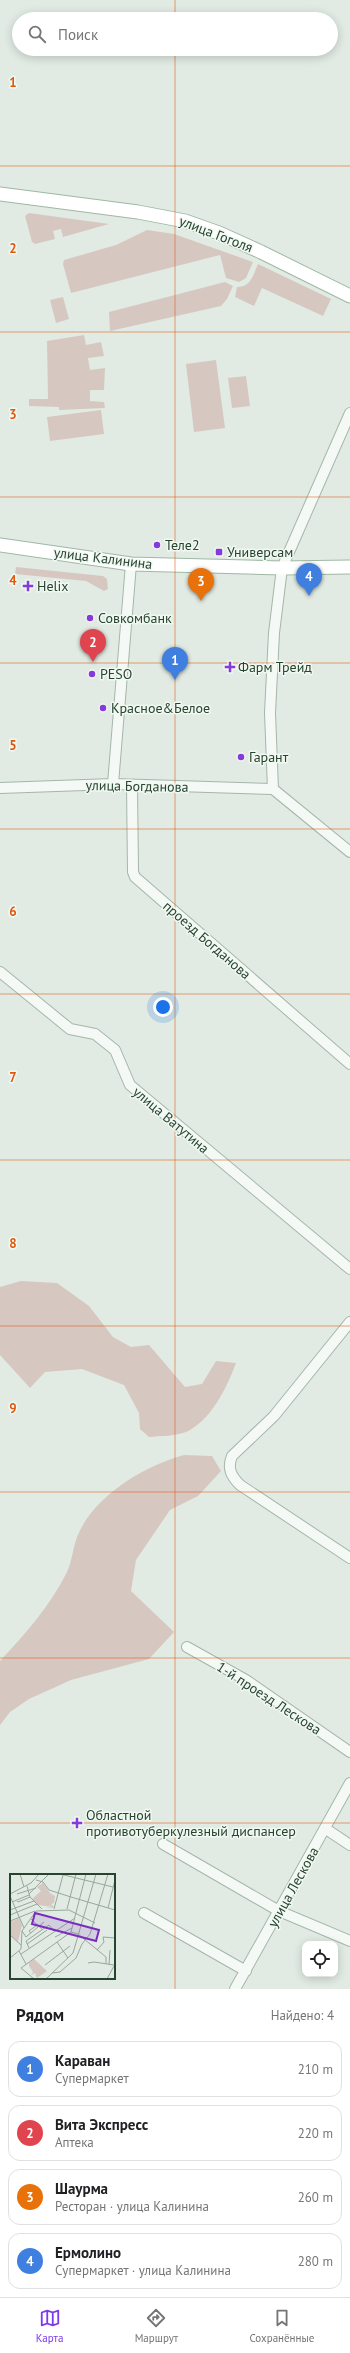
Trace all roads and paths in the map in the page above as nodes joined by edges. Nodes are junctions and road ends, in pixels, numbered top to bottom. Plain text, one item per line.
1 (0, 194) edge
2 (350, 296) edge
3 (350, 413) edge
4 (0, 545) edge
5 (131, 564) junction
6 (350, 567) edge
7 (282, 568) junction
8 (113, 784) junction
9 (132, 785) junction
10 (0, 788) edge
11 (273, 789) junction
12 (350, 852) edge
13 (0, 972) edge
14 (350, 1064) edge
15 (350, 1269) edge
16 (350, 1322) edge
17 (350, 1558) edge
18 (187, 1647) dead end
19 (350, 1752) edge
20 (350, 1784) edge
21 (326, 1829) junction
22 (163, 1844) dead end
23 (350, 1845) edge
24 (279, 1911) junction
25 (144, 1913) dead end
26 (350, 1941) edge
27 (246, 1971) junction
28 (236, 1989) edge

1 - 2 main road, улица Гоголя
3 - 7 street
4 - 5 main road, улица Калинина
5 - 7 main road, улица Калинина
5 - 8 street
6 - 7 main road, улица Калинина
7 - 11 street
8 - 9 street, улица Богданова
8 - 10 street, улица Богданова
9 - 11 street, улица Богданова
9 - 14 street, проезд Богданова
11 - 12 street
13 - 15 street, улица Ватутина
16 - 17 street
18 - 19 street, 1-й проезд Лескова
20 - 21 street, улица Лескова
21 - 23 street
21 - 24 street, улица Лескова
22 - 24 street
24 - 26 street
24 - 27 street, улица Лескова
25 - 27 street
27 - 28 street, улица Лескова

